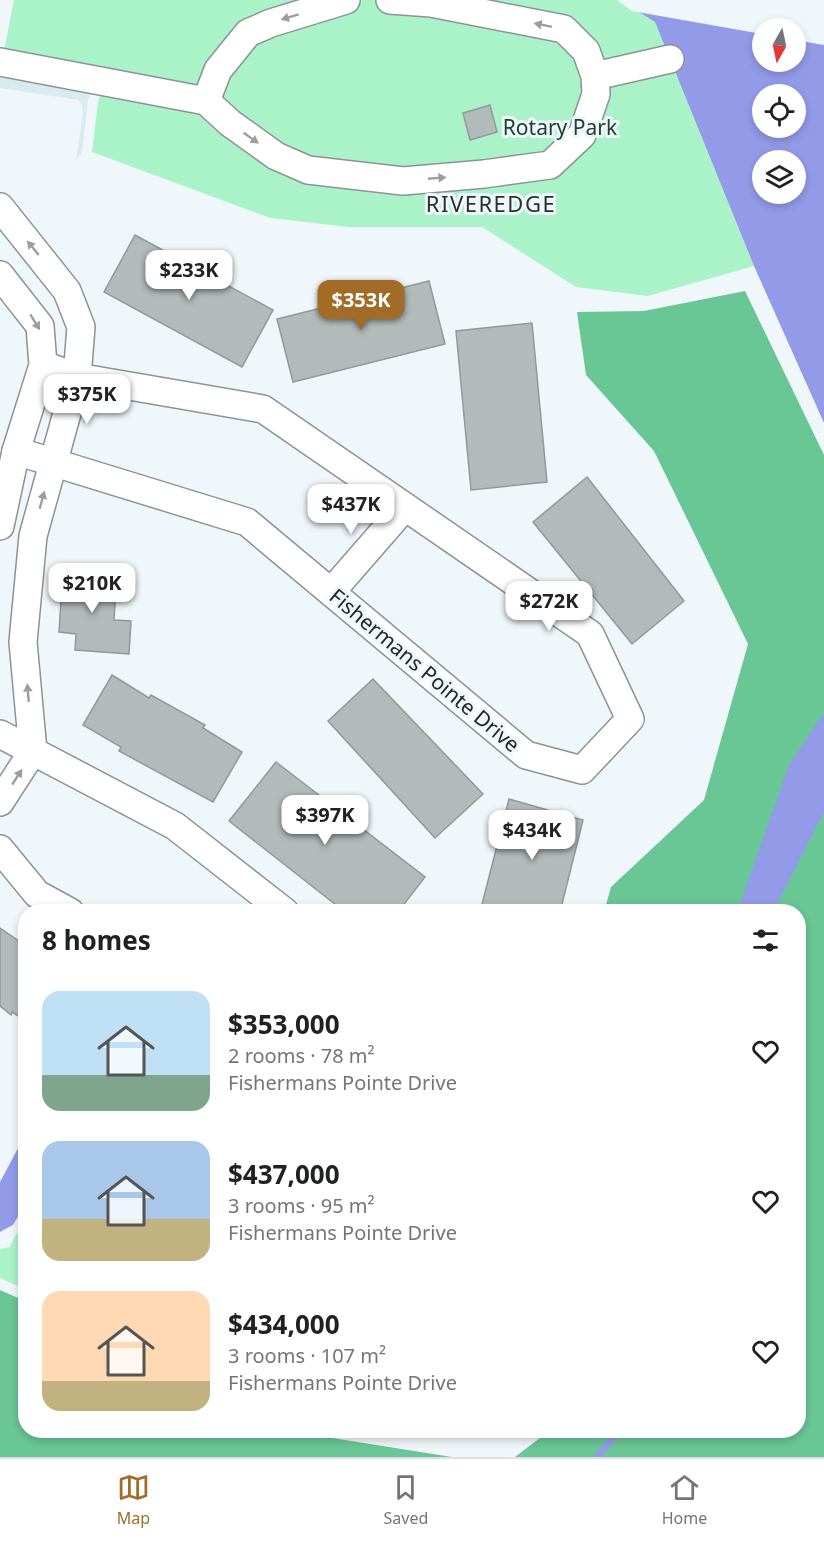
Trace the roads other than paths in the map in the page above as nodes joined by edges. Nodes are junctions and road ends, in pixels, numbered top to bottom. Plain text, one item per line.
1 (346, 0) edge
2 (390, 0) edge
3 (670, 59) dead end
4 (0, 62) edge
5 (595, 76) junction
6 (206, 101) junction
7 (0, 207) edge
8 (0, 275) edge
9 (43, 365) junction
10 (77, 377) junction
11 (16, 451) junction
12 (53, 461) junction
13 (405, 507) junction
14 (0, 526) edge
15 (332, 592) junction
16 (11, 642) edge
17 (0, 734) edge
18 (33, 751) junction
19 (0, 802) edge
20 (0, 849) edge
21 (56, 904) edge
22 (275, 904) edge

1 -> 6 street
5 -> 2 street
3 - 5 street
4 - 6 street
6 -> 5 street
10 -> 7 street
8 -> 9 street
9 - 10 street, Fishermans Pointe Drive
9 - 11 street
10 - 12 street
10 - 13 street, Fishermans Pointe Drive
11 - 12 street, Fishermans Pointe Drive
11 - 14 street
12 - 15 street, Fishermans Pointe Drive
16 -> 12 street
13 - 15 street
13 - 15 street, Fishermans Pointe Drive
18 -> 16 street
17 - 18 street
19 -> 18 street
18 - 22 street
20 - 21 street

